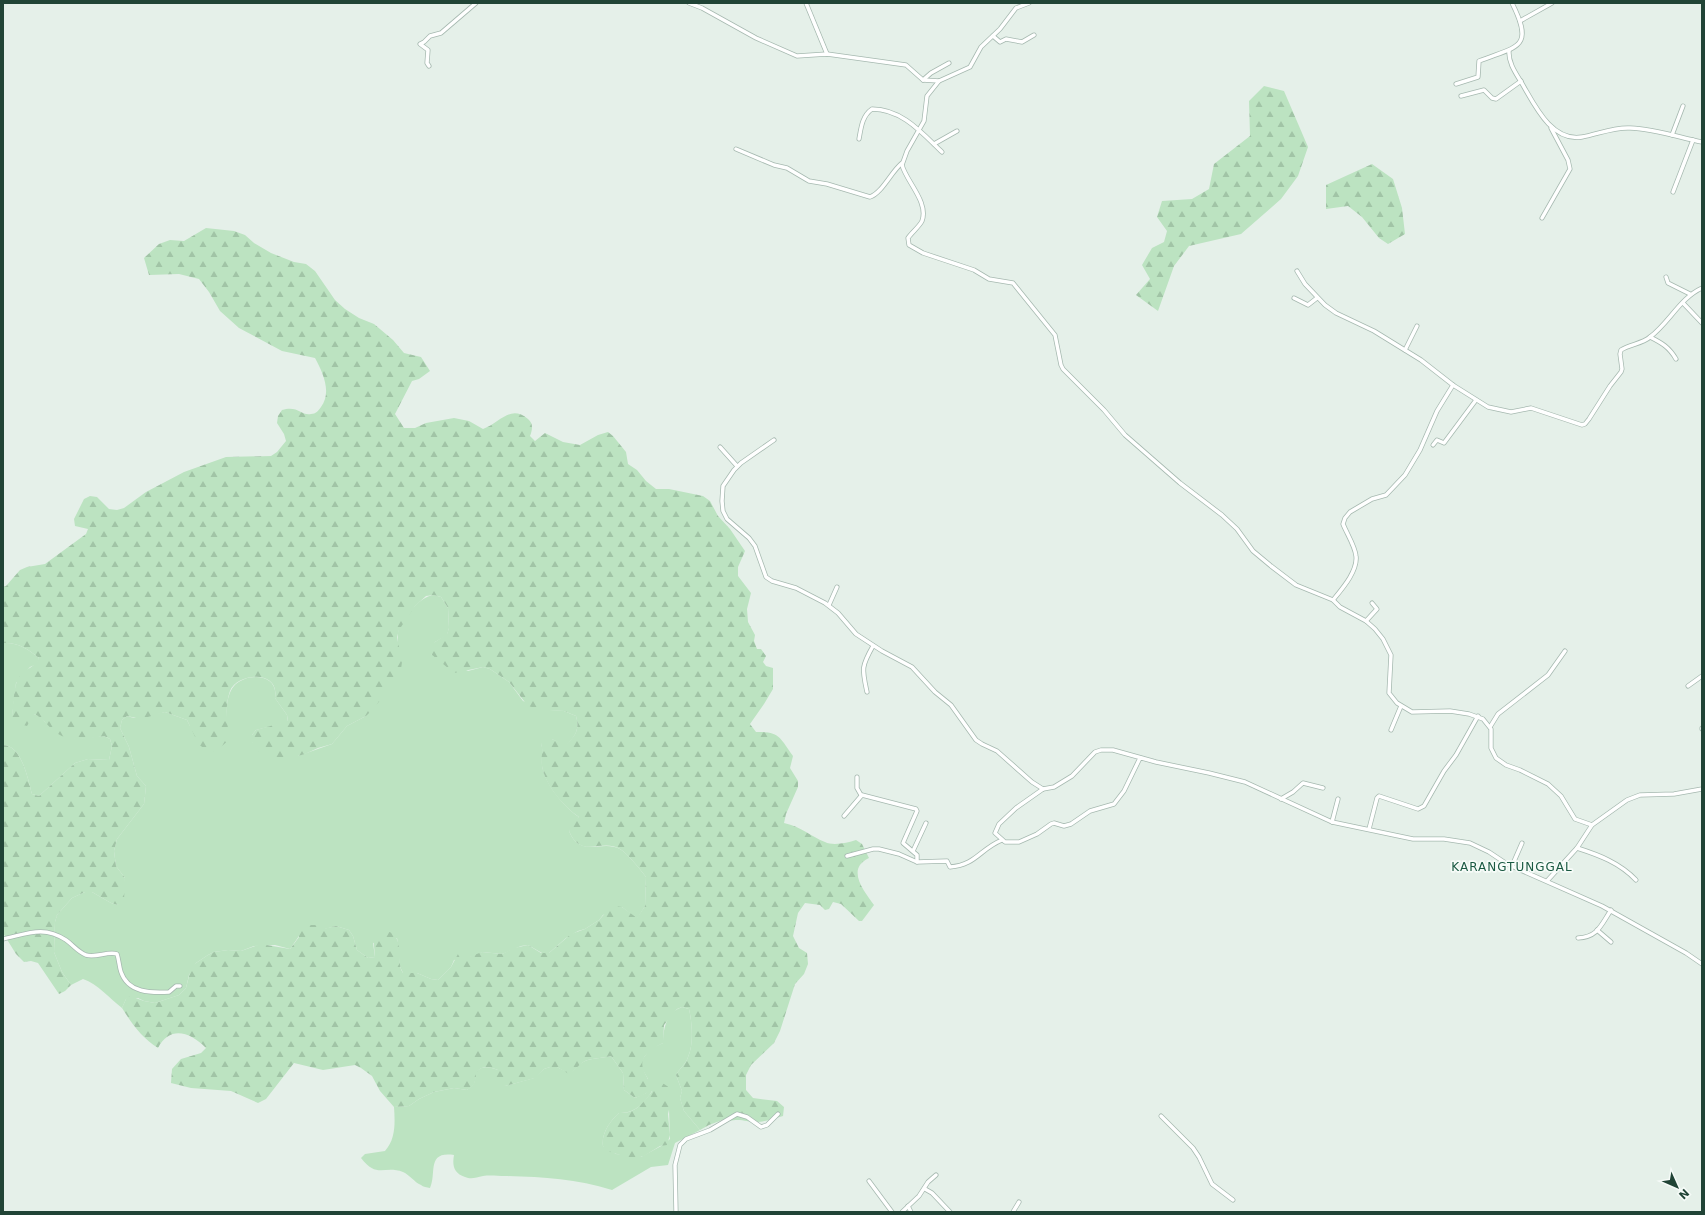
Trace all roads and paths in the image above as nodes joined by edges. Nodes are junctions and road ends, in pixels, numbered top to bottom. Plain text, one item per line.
1 (476, 3) edge
2 (689, 3) edge
3 (806, 3) edge
4 (1029, 3) edge
5 (1513, 3) edge
6 (1552, 3) edge
7 (1520, 21) junction
8 (993, 36) junction
9 (1034, 36) dead end
10 (1509, 51) junction
11 (827, 54) junction
12 (949, 63) dead end
13 (429, 66) dead end
14 (923, 80) junction
15 (939, 81) junction
16 (1521, 81) junction
17 (1456, 84) dead end
18 (1461, 96) dead end
19 (1683, 106) dead end
20 (1551, 127) junction
21 (919, 130) junction
22 (957, 131) dead end
23 (1672, 135) junction
24 (859, 139) dead end
25 (1693, 140) junction
26 (1702, 142) edge
27 (934, 144) junction
28 (736, 149) dead end
29 (942, 152) dead end
30 (902, 162) junction
31 (1674, 192) dead end
32 (1542, 218) dead end
33 (1297, 271) dead end
34 (1666, 277) dead end
35 (1702, 288) edge
36 (1690, 294) junction
37 (1294, 298) dead end
38 (1317, 298) junction
39 (1683, 303) junction
40 (1702, 323) edge
41 (1417, 326) dead end
42 (1650, 337) junction
43 (1404, 350) junction
44 (1676, 359) dead end
45 (1453, 386) junction
46 (1476, 400) junction
47 (774, 440) dead end
48 (1433, 446) dead end
49 (720, 447) dead end
50 (737, 466) junction
51 (838, 587) dead end
52 (1333, 600) junction
53 (1372, 603) dead end
54 (829, 605) junction
55 (1366, 621) junction
56 (873, 646) junction
57 (1565, 651) dead end
58 (1702, 676) edge
59 (1688, 686) dead end
60 (867, 692) dead end
61 (1400, 706) junction
62 (1478, 716) junction
63 (1490, 727) junction
64 (1391, 730) dead end
65 (1140, 758) junction
66 (857, 777) dead end
67 (1323, 788) dead end
68 (1702, 789) edge
69 (1043, 790) junction
70 (861, 795) junction
71 (1281, 799) junction
72 (1338, 799) dead end
73 (844, 816) dead end
74 (1332, 822) junction
75 (926, 823) dead end
76 (1592, 825) junction
77 (1369, 829) junction
78 (1002, 840) junction
79 (1522, 843) dead end
80 (1577, 848) junction
81 (913, 851) junction
82 (847, 856) dead end
83 (917, 862) junction
84 (1512, 866) junction
85 (1636, 880) dead end
86 (1547, 881) junction
87 (1611, 910) junction
88 (1598, 930) junction
89 (3, 938) edge
90 (1578, 938) dead end
91 (1611, 942) dead end
92 (1702, 964) edge
93 (180, 986) dead end
94 (778, 1114) dead end
95 (1161, 1116) dead end
96 (936, 1175) dead end
97 (869, 1181) dead end
98 (925, 1189) junction
99 (1233, 1200) dead end
100 (1019, 1202) dead end
101 (908, 1206) junction
102 (676, 1212) edge
103 (892, 1212) edge
104 (902, 1212) edge
105 (911, 1212) edge
106 (950, 1212) edge
107 (1013, 1212) edge

1 - 13 street
2 - 11 street
3 - 11 street
4 - 8 street
5 - 7 street
6 - 7 street
7 - 10 street
8 - 9 street
8 - 15 street
10 - 16 street
10 - 17 street
11 - 14 street
12 - 14 street
14 - 15 street
15 - 21 street
16 - 18 street
16 - 20 street
19 - 23 street
20 - 23 street
20 - 32 street
21 - 24 street
21 - 27 street
21 - 30 street
22 - 27 street
23 - 25 street
25 - 26 street
25 - 31 street
27 - 29 street
28 - 30 street
30 - 52 street
33 - 38 street
34 - 36 street
35 - 36 street
36 - 39 street
37 - 38 street
38 - 43 street
39 - 40 street
39 - 42 street
41 - 43 street
42 - 44 street
42 - 46 street
43 - 45 street
45 - 46 street
45 - 52 street
46 - 48 street
47 - 50 street
49 - 50 street
50 - 54 street
51 - 54 street
52 - 55 street
53 - 55 street
54 - 56 street
55 - 61 street
56 - 60 street
56 - 69 street
57 - 63 street
58 - 59 street
61 - 62 street
61 - 64 street
62 - 63 street
62 - 77 street
63 - 76 street
65 - 69 street
65 - 71 street
65 - 78 street
66 - 70 street
67 - 71 street
68 - 76 street
69 - 78 street
70 - 73 street
70 - 81 street
71 - 74 street
72 - 74 street
74 - 77 street
75 - 81 street
76 - 80 street
77 - 84 street
78 - 83 street
79 - 84 street
80 - 85 street
80 - 86 street
81 - 83 street
82 - 83 street
84 - 86 street
86 - 87 street
87 - 88 street
87 - 92 street
88 - 90 street
88 - 91 street
89 - 93 street
94 - 102 street
95 - 99 street
96 - 98 street
97 - 103 street
98 - 101 street
98 - 106 street
100 - 107 street
101 - 104 street
101 - 105 street

